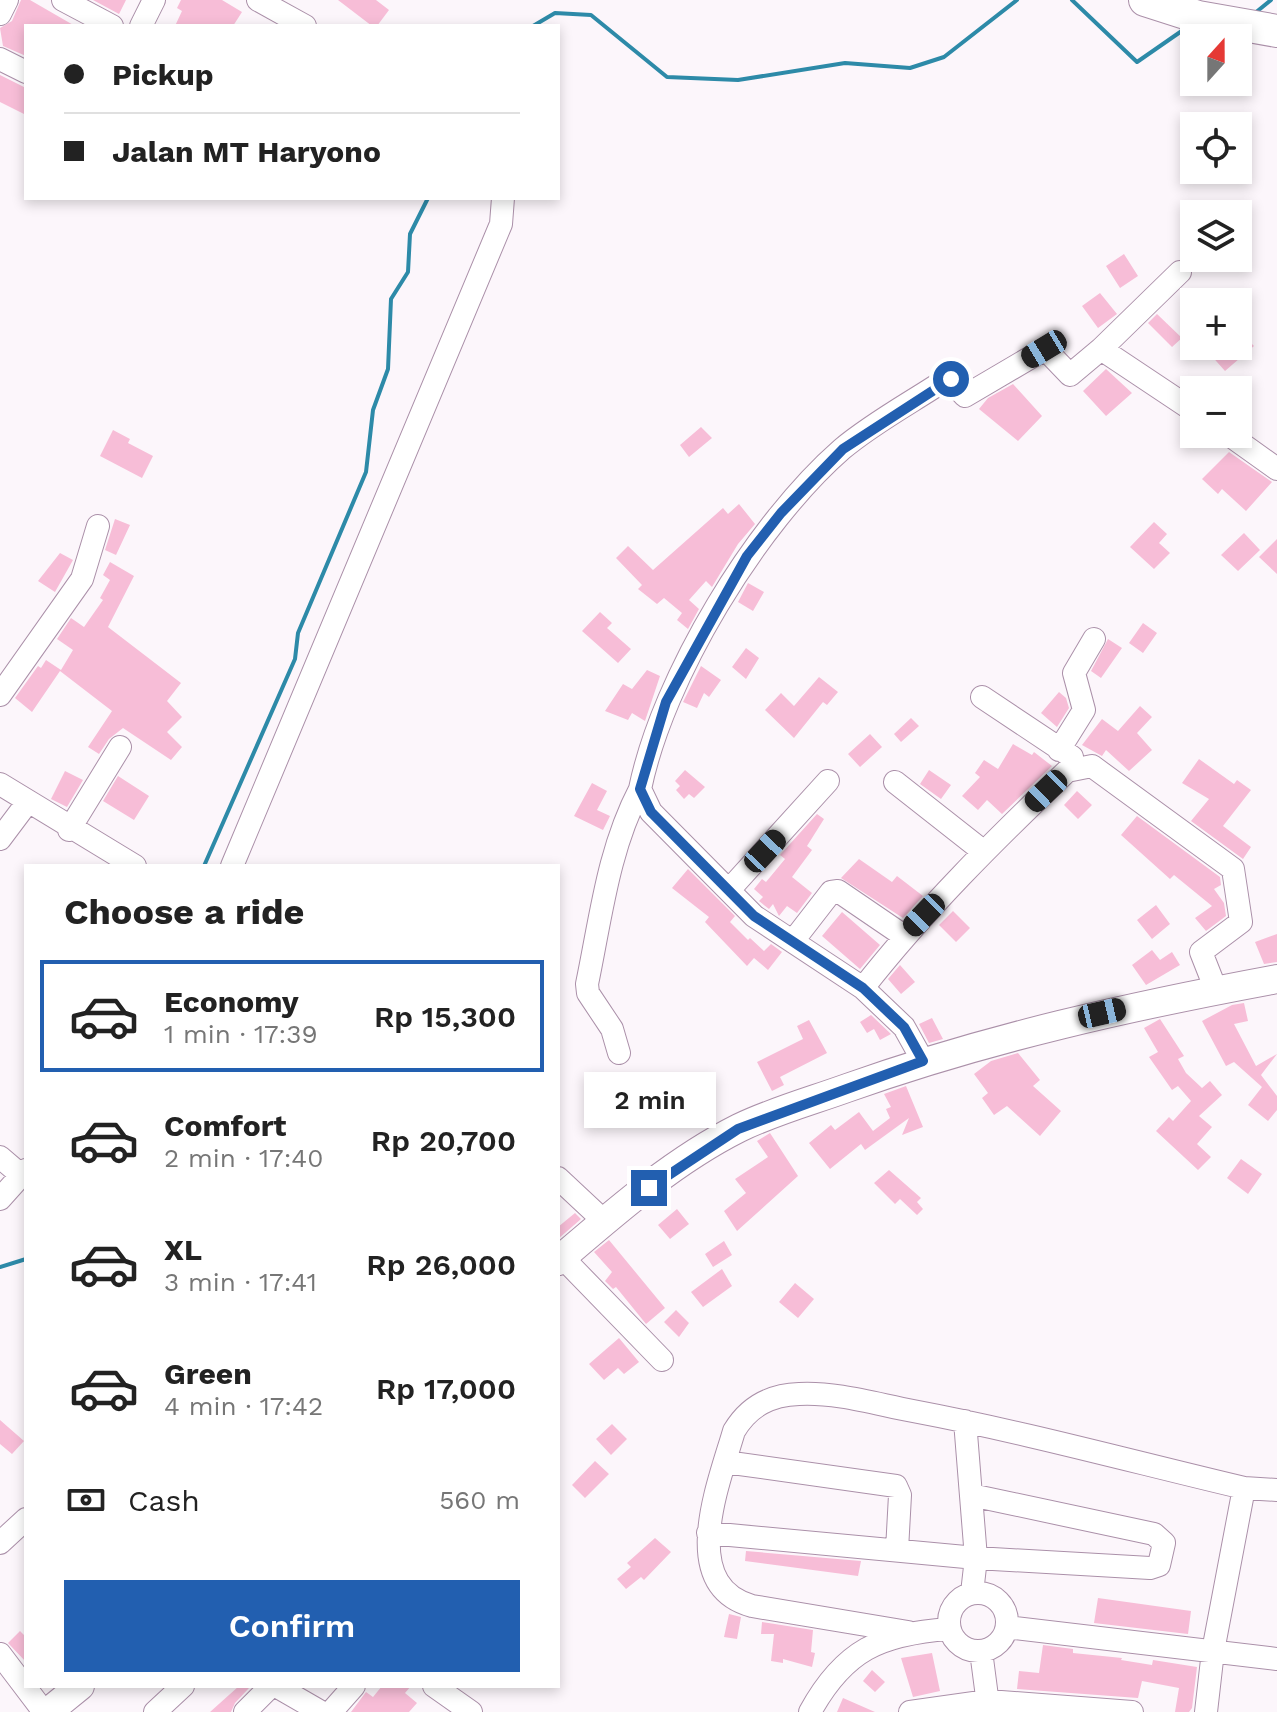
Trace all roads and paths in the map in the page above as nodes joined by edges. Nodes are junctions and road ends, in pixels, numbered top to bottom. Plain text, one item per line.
1 (7, 0) edge
2 (63, 0) edge
3 (154, 0) edge
4 (258, 0) edge
5 (1145, 0) edge
6 (0, 14) edge
7 (108, 24) edge
8 (142, 24) edge
9 (301, 24) edge
10 (1277, 31) edge
11 (0, 59) edge
12 (24, 71) edge
13 (503, 200) edge
14 (1180, 272) dead end
15 (1101, 349) junction
16 (1180, 402) edge
17 (1248, 448) edge
18 (1277, 469) edge
19 (98, 526) dead end
20 (1094, 639) dead end
21 (0, 695) edge
22 (982, 697) dead end
23 (120, 747) dead end
24 (1059, 750) junction
25 (1087, 766) junction
26 (828, 781) dead end
27 (895, 782) dead end
28 (0, 784) edge
29 (640, 789) junction
30 (27, 803) junction
31 (69, 830) junction
32 (0, 839) edge
33 (984, 852) junction
34 (131, 864) edge
35 (233, 864) edge
36 (729, 890) junction
37 (904, 936) junction
38 (793, 941) junction
39 (1277, 979) edge
40 (863, 988) junction
41 (1216, 990) junction
42 (619, 1053) dead end
43 (923, 1061) junction
44 (0, 1157) edge
45 (23, 1172) edge
46 (560, 1180) edge
47 (0, 1199) edge
48 (604, 1221) junction
49 (560, 1259) edge
50 (662, 1360) dead end
51 (965, 1421) junction
52 (725, 1462) junction
53 (1244, 1488) junction
54 (1277, 1490) edge
55 (971, 1495) junction
56 (24, 1521) edge
57 (708, 1533) junction
58 (0, 1543) edge
59 (897, 1550) junction
60 (976, 1558) junction
61 (972, 1593) junction
62 (1007, 1627) junction
63 (949, 1629) junction
64 (908, 1632) junction
65 (981, 1651) junction
66 (1213, 1651) junction
67 (0, 1654) edge
68 (1277, 1659) edge
69 (24, 1684) edge
70 (27, 1688) edge
71 (77, 1688) edge
72 (181, 1688) edge
73 (272, 1688) edge
74 (278, 1688) edge
75 (352, 1688) edge
76 (437, 1688) edge
77 (989, 1706) edge
78 (46, 1712) edge
79 (155, 1712) edge
80 (245, 1712) edge
81 (321, 1712) edge
82 (331, 1712) edge
83 (471, 1712) edge
84 (810, 1712) edge
85 (910, 1712) edge
86 (1132, 1712) edge
87 (1206, 1712) edge

1 - 6 street
2 - 7 street
3 - 8 street
4 - 9 street
5 - 10 highway
11 - 12 street
13 - 35 street
14 - 15 street
15 - 16 street
15 - 29 street
17 - 18 street
19 - 21 street
20 - 24 street
22 - 24 street
23 - 31 street
24 - 25 street
25 - 33 street
25 - 41 street
26 - 36 street
27 - 33 street
28 - 30 street
29 - 36 street
29 - 42 street
30 - 31 street
30 - 32 street
31 - 34 street
33 - 37 street
36 - 38 street
37 - 38 street
37 - 40 street
38 - 40 street
39 - 41 main road
40 - 43 street
41 - 43 main road
43 - 48 main road
44 - 45 street
45 - 47 street
46 - 48 street
48 - 49 main road
49 - 50 street
51 - 52 street
51 - 53 street
51 - 55 street
52 - 57 street
52 - 59 street
53 - 54 street
53 - 66 street
55 - 60 street
55 - 60 street
56 - 58 street
57 - 59 street
57 - 64 street
59 - 60 street
60 - 61 street
61 - 62 street
61 - 63 street
62 - 65 street
62 - 66 street
63 - 64 street
63 - 65 street
64 - 84 street
65 - 77 street
66 - 68 street
66 - 87 street
67 - 69 street
70 - 78 street
71 - 78 main road
72 - 79 street
73 - 80 street
74 - 81 street
75 - 82 street
76 - 83 street
77 - 85 street
77 - 86 street

